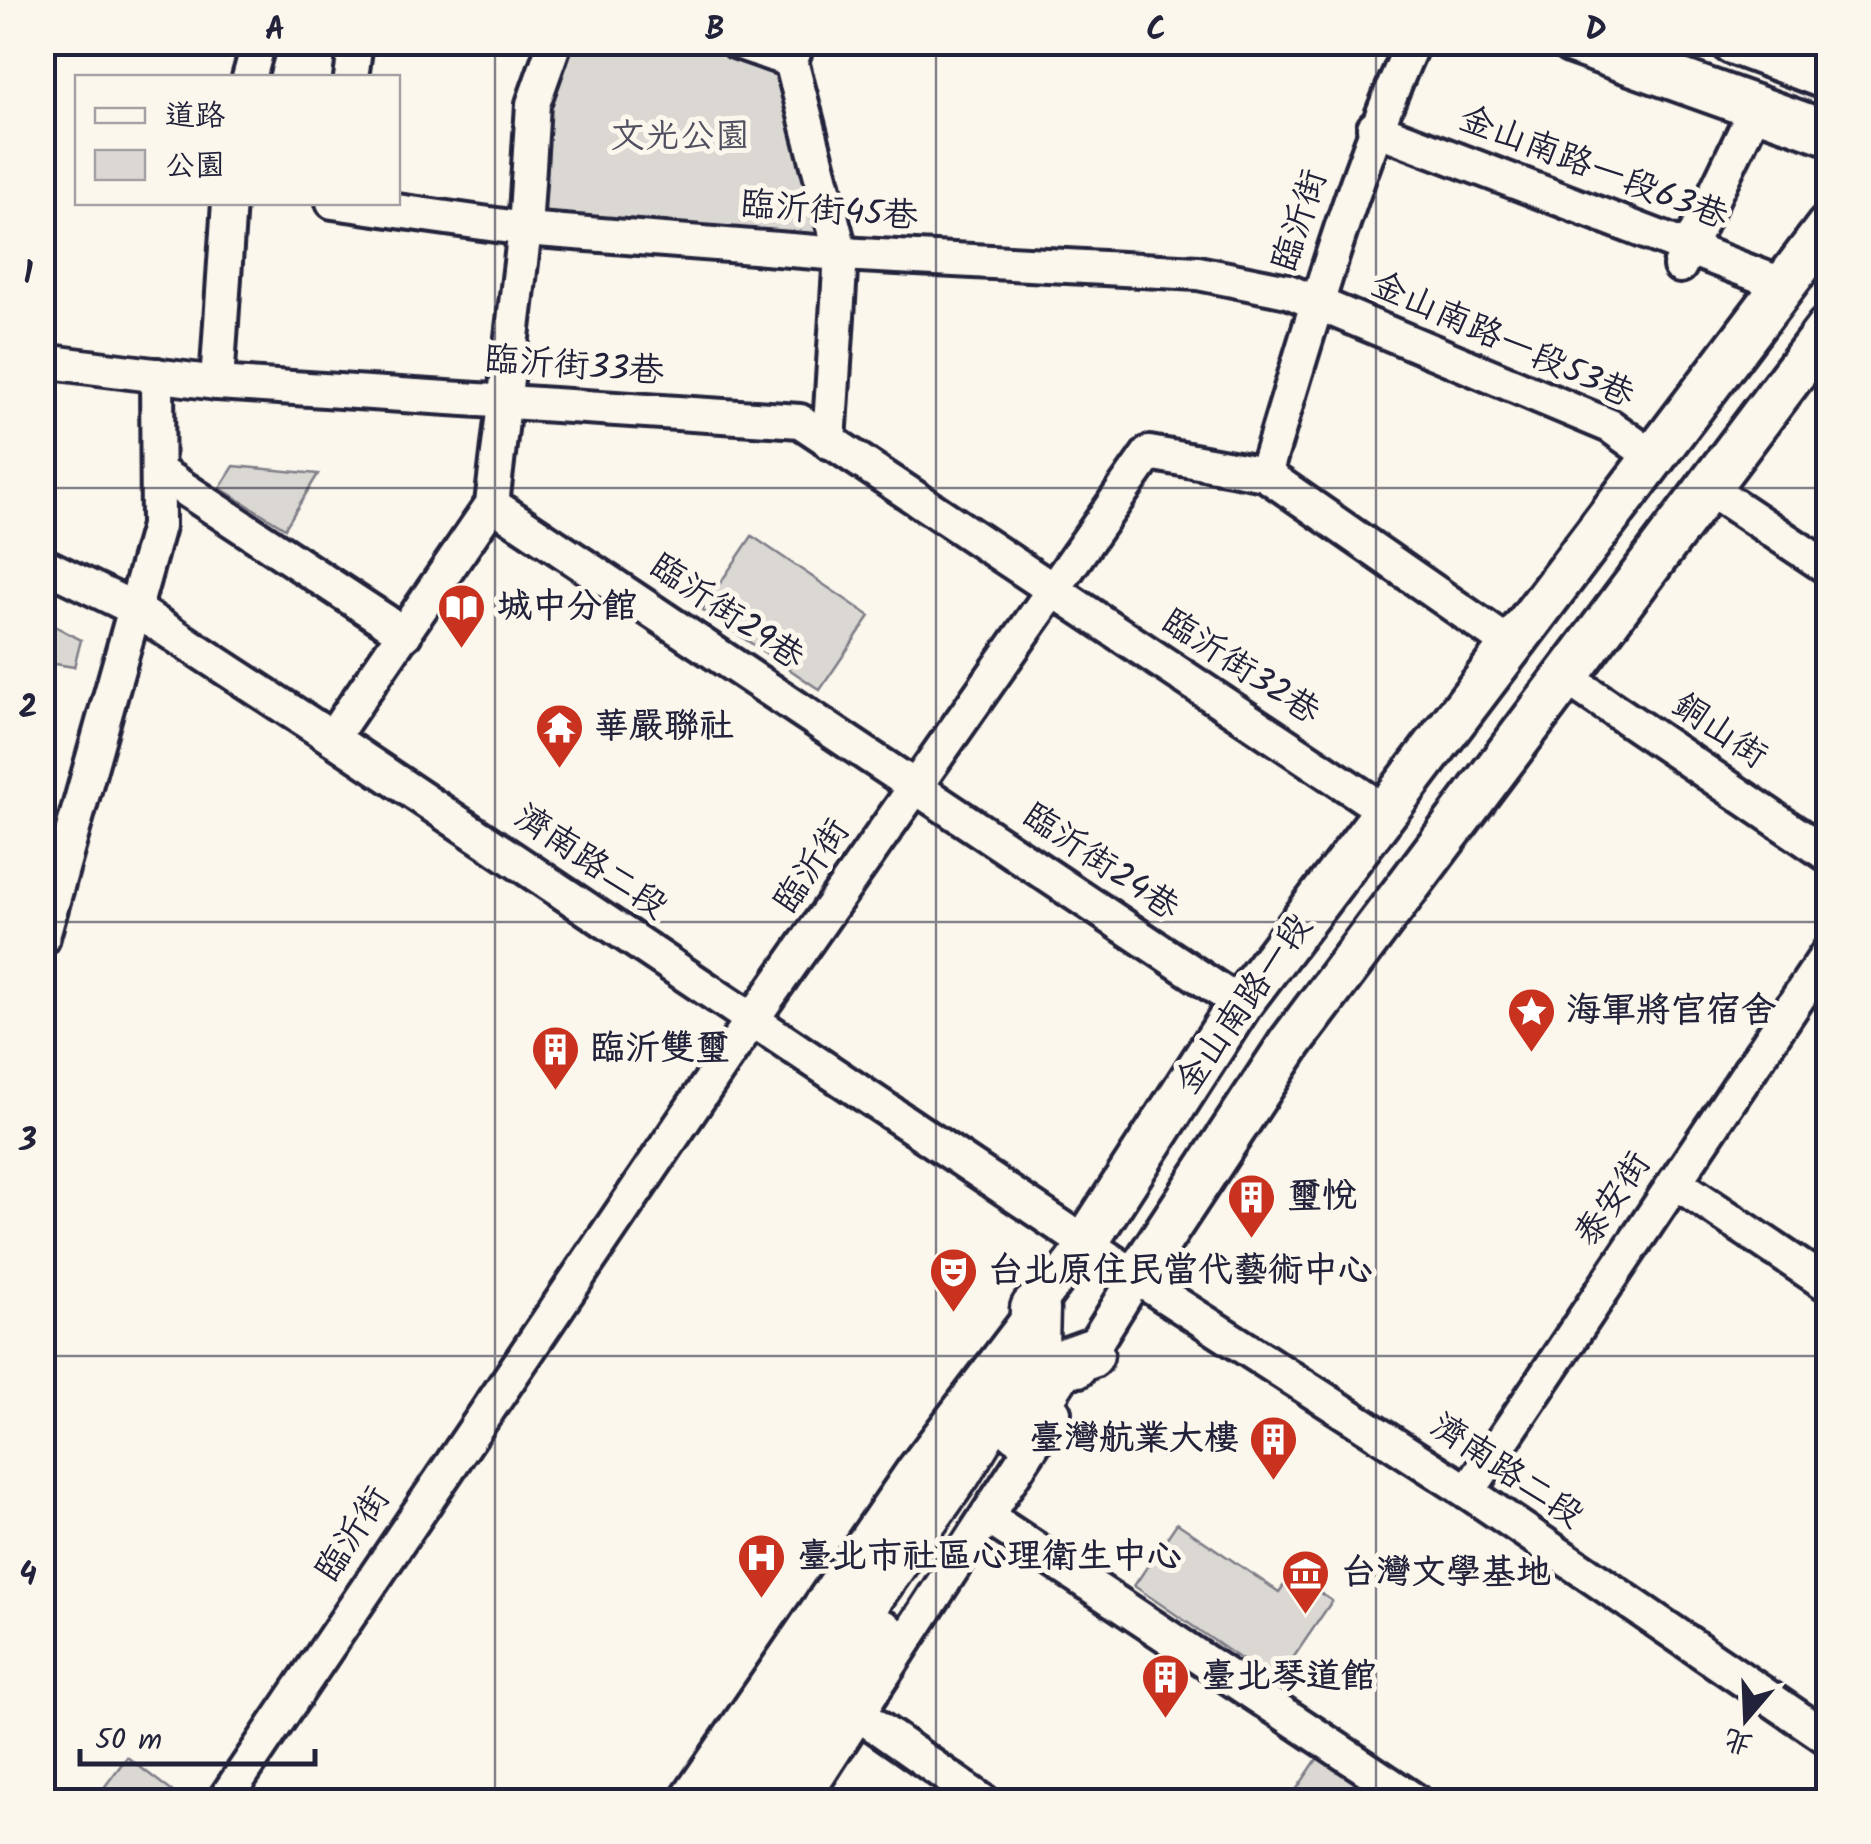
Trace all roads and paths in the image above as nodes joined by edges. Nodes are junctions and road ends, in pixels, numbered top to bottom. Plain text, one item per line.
1 (259, 42) edge
2 (356, 42) edge
3 (555, 42) edge
4 (737, 42) edge
5 (1414, 42) edge
6 (1572, 42) edge
7 (1732, 42) edge
8 (795, 52) edge
9 (250, 75) edge
10 (351, 75) edge
11 (1828, 78) edge
12 (1756, 108) junction
13 (1374, 128) junction
14 (1828, 133) edge
15 (229, 205) edge
16 (348, 205) edge
17 (1828, 227) edge
18 (525, 229) junction
19 (840, 254) junction
20 (1684, 258) junction
21 (1784, 286) junction
22 (1317, 303) junction
23 (1828, 328) edge
24 (42, 361) edge
25 (156, 375) junction
26 (217, 383) junction
27 (505, 403) junction
28 (829, 442) junction
29 (1653, 457) junction
30 (159, 472) junction
31 (1265, 474) junction
32 (1708, 487) junction
33 (492, 504) junction
34 (42, 564) edge
35 (1828, 568) edge
36 (1051, 590) junction
37 (133, 608) junction
38 (405, 634) junction
39 (1512, 646) junction
40 (1564, 676) junction
41 (332, 738) junction
42 (915, 788) junction
43 (1385, 811) junction
44 (1828, 854) edge
45 (42, 940) edge
46 (1828, 953) edge
47 (1240, 1004) junction
48 (752, 1020) junction
49 (1675, 1182) junction
50 (1087, 1241) junction
51 (1137, 1276) junction
52 (1828, 1286) edge
53 (1035, 1309) junction
54 (1089, 1354) joint
55 (1468, 1492) junction
56 (974, 1493) junction
57 (858, 1714) junction
58 (1828, 1738) edge
59 (223, 1802) edge
60 (685, 1802) edge
61 (724, 1802) edge
62 (768, 1802) edge
63 (801, 1802) edge
64 (984, 1802) edge
65 (1417, 1802) edge

1 - 9 street
2 - 10 street
3 - 18 street
4 - 8 street
5 - 13 street, 臨沂街
6 - 12 main road
7 - 11 main road
8 - 19 street
12 - 14 main road
12 - 20 street
13 - 20 street, 金山南路一段63巷
13 - 22 street, 臨沂街
15 - 26 street
16 - 18 street, 臨沂街45巷
17 - 21 main road, 金山南路一段
18 - 19 street, 臨沂街45巷
18 - 27 street
19 - 22 street, 臨沂街45巷
19 - 28 street
20 - 21 street, 金山南路一段63巷
21 - 29 main road, 金山南路一段
22 - 29 street, 金山南路一段53巷
22 - 31 street, 臨沂街
23 - 32 main road, 金山南路一段
24 - 25 street, 臨沂街33巷
25 - 26 street, 臨沂街33巷
25 - 30 street
26 - 27 street, 臨沂街33巷
27 - 28 street, 臨沂街33巷
27 - 33 street
28 - 36 street, 臨沂街33巷
29 - 39 main road, 金山南路一段
30 - 37 street
30 - 38 street
31 - 36 street, 臨沂街
31 - 39 street
32 - 35 street
32 - 40 main road, 金山南路一段
33 - 38 street
33 - 42 street, 臨沂街29巷
34 - 37 street, 濟南路二段
36 - 42 street, 臨沂街
36 - 43 street, 臨沂街32巷
37 - 41 street, 濟南路二段
37 - 45 street
38 - 41 street
39 - 43 main road, 金山南路一段
40 - 44 street, 銅山街
40 - 51 main road, 金山南路一段
41 - 48 street, 濟南路二段
42 - 47 street, 臨沂街24巷
42 - 48 street, 臨沂街
43 - 47 main road, 金山南路一段
46 - 49 street, 泰安街
47 - 50 main road, 金山南路一段
48 - 50 street, 濟南路二段
48 - 59 street, 臨沂街
49 - 52 street
49 - 55 street, 泰安街
50 - 51 street, 濟南路二段
50 - 53 street, 金山南路一段
51 - 54 street, 金山南路一段
51 - 55 street, 濟南路二段
53 - 56 highway
53 - 60 street, 金山南路一段
54 - 56 highway
55 - 58 street, 濟南路二段
56 - 57 street
56 - 61 highway
56 - 62 highway
56 - 65 street
57 - 63 street
57 - 64 street

